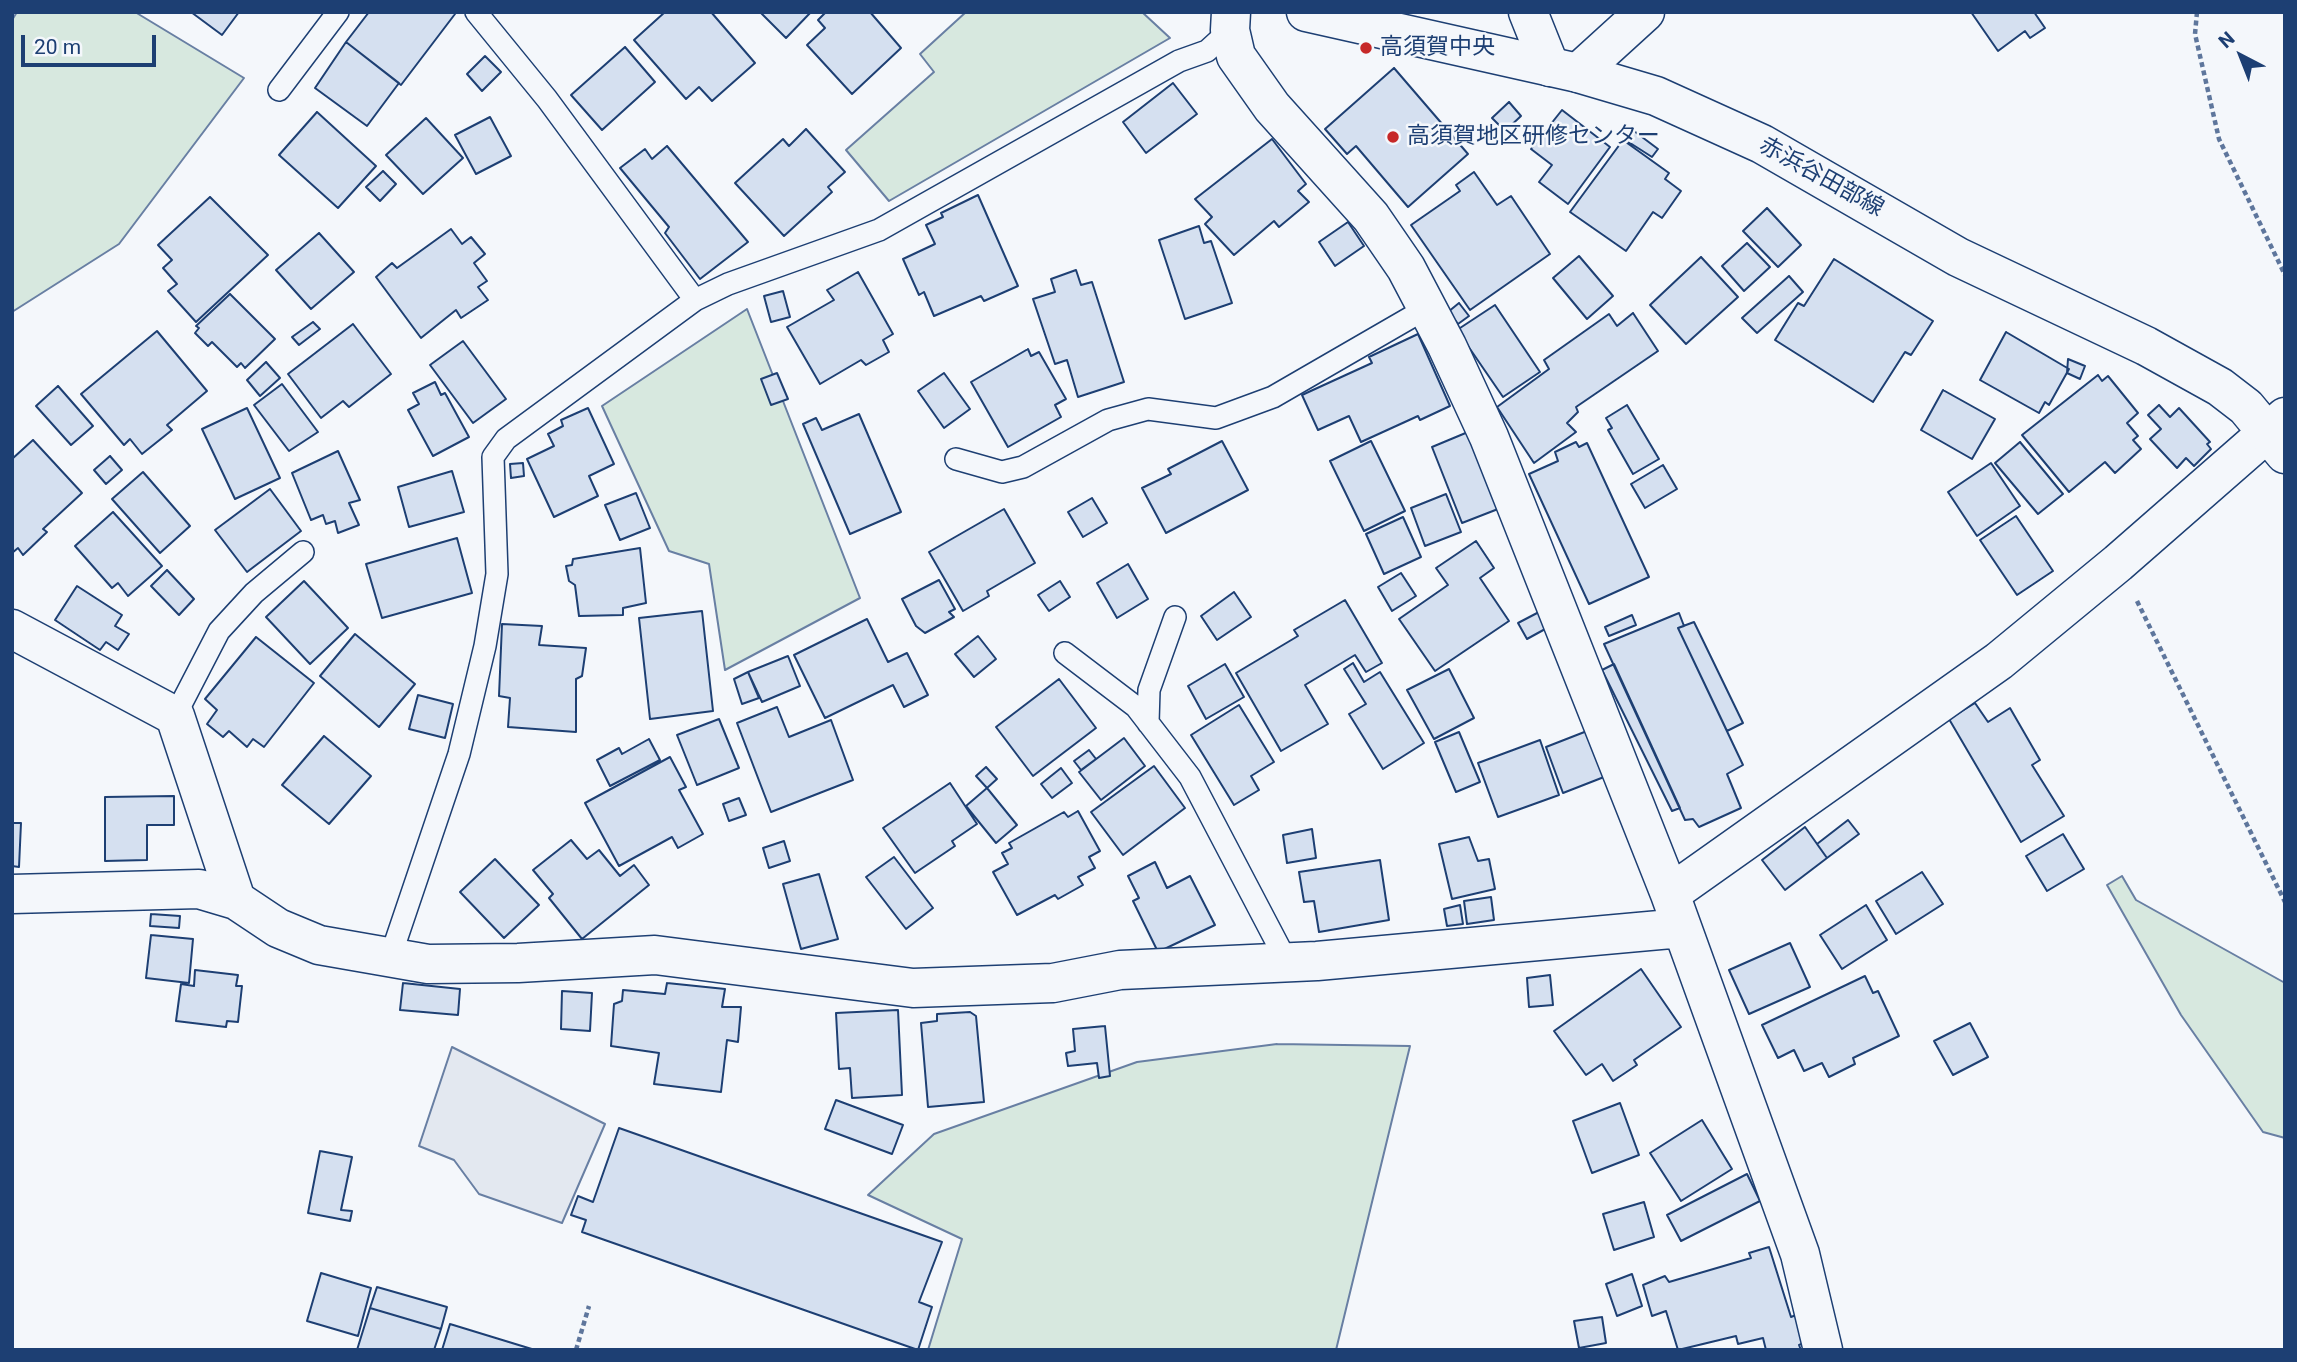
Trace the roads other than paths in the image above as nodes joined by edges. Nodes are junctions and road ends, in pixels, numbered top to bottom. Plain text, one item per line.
1 (338, 12) edge
2 (476, 12) edge
3 (1306, 12) edge
4 (1528, 12) edge
5 (1645, 12) edge
6 (1371, 19) edge
7 (1231, 21) edge
8 (1564, 70) junction
9 (279, 90) dead end
10 (695, 300) junction
11 (1427, 308) junction
12 (2279, 434) edge
13 (956, 458) dead end
14 (303, 552) dead end
15 (1175, 617) dead end
16 (12, 629) edge
17 (1065, 653) dead end
18 (176, 716) junction
19 (1148, 723) junction
20 (12, 894) edge
21 (236, 900) junction
22 (1676, 911) junction
23 (390, 958) junction
24 (1287, 962) junction
25 (1823, 1350) edge

1 - 9 lane
2 - 10 lane
3 - 6 street, 赤浜谷田部線
4 - 8 street
5 - 8 street
6 - 8 street, 赤浜谷田部線
7 - 10 lane
7 - 11 street
8 - 12 street, 赤浜谷田部線
10 - 23 lane
11 - 13 lane
11 - 22 street
12 - 22 street
14 - 18 lane
15 - 19 lane
16 - 18 street
17 - 19 lane
18 - 21 street
19 - 24 lane
20 - 21 street
21 - 23 street
22 - 24 street
22 - 25 street
23 - 24 street

